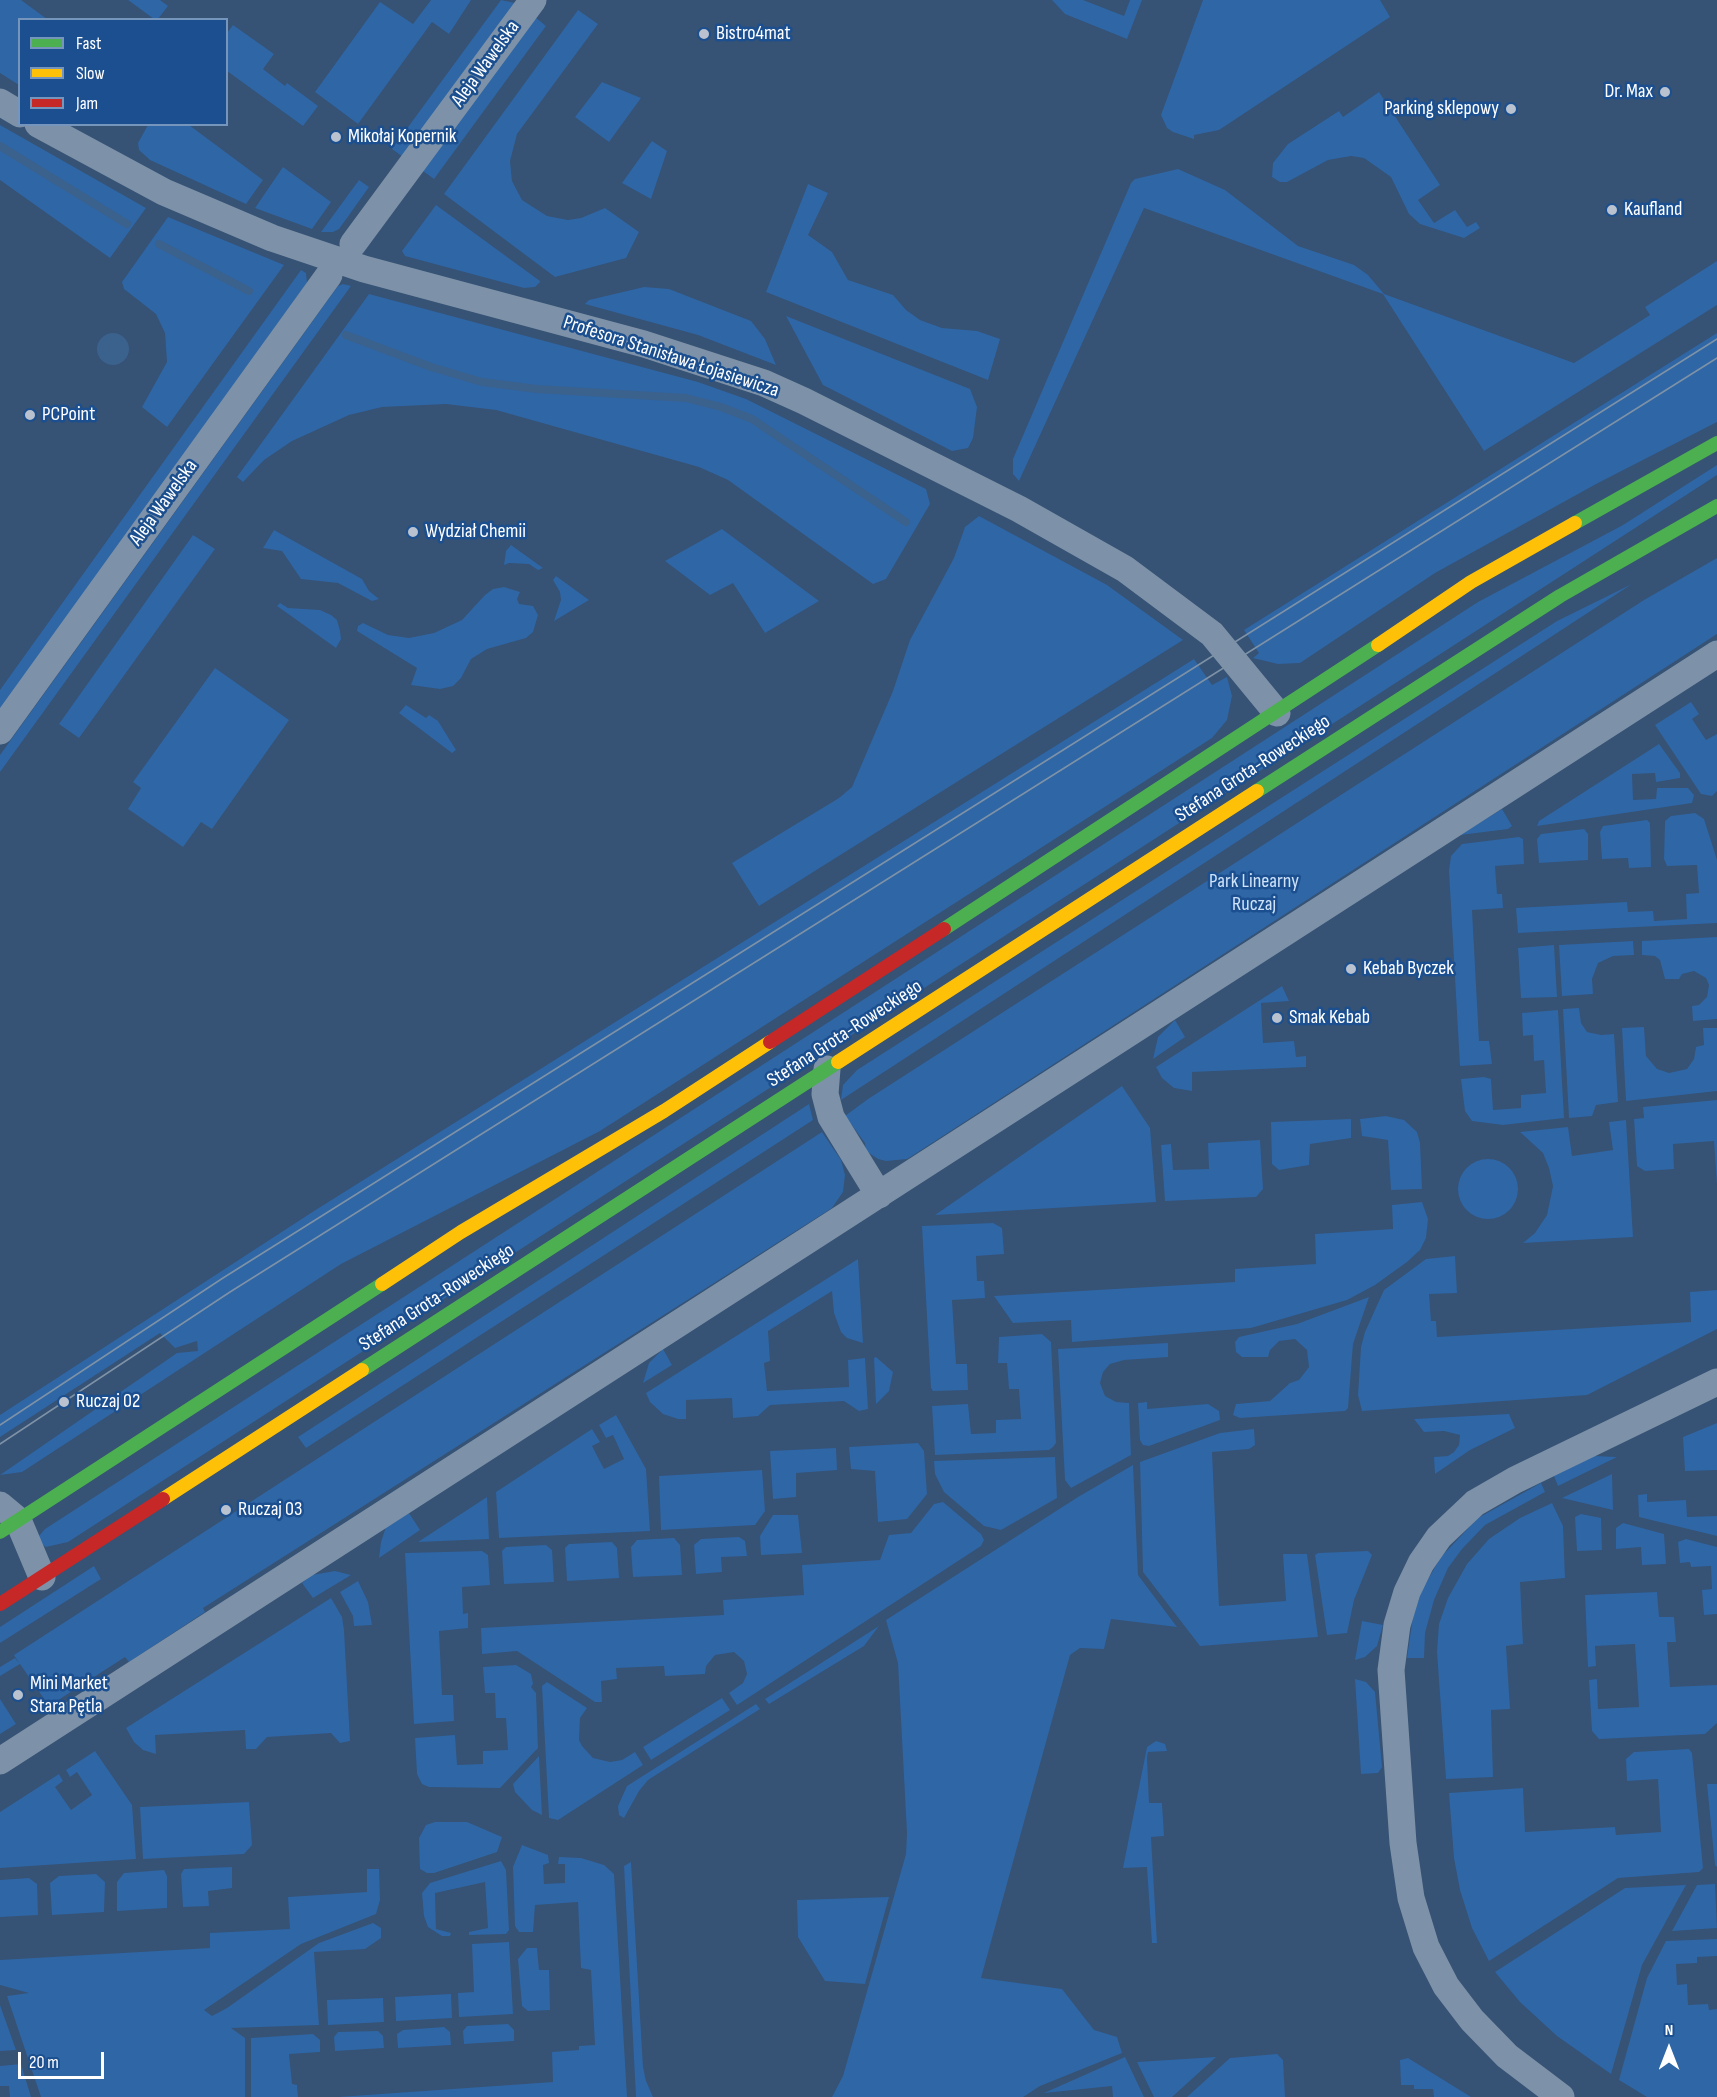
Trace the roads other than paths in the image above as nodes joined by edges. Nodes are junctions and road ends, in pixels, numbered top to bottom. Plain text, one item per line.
1 (533, 0) edge
2 (0, 102) edge
3 (18, 113) edge
4 (42, 126) edge
5 (353, 244) dead end
6 (329, 275) dead end
7 (1717, 442) edge
8 (1717, 506) edge
9 (1717, 654) edge
10 (1277, 712) junction
11 (0, 731) edge
12 (827, 1069) junction
13 (879, 1195) junction
14 (1717, 1382) edge
15 (4, 1524) edge
16 (42, 1577) junction
17 (0, 1604) edge
18 (0, 1761) edge
19 (1561, 2097) edge

1 - 5 street, Aleja Wawelska
2 - 3 street
4 - 10 street, Profesora Stanisława Łojasiewicza
6 - 11 street, Aleja Wawelska
7 - 10 main road, Stefana Grota-Roweckiego
8 - 12 main road, Stefana Grota-Roweckiego
9 - 13 street
10 - 15 main road, Stefana Grota-Roweckiego
12 - 13 street
12 - 16 main road, Stefana Grota-Roweckiego
13 - 18 street
14 - 19 street
15 - 16 street
16 - 17 main road, Stefana Grota-Roweckiego

